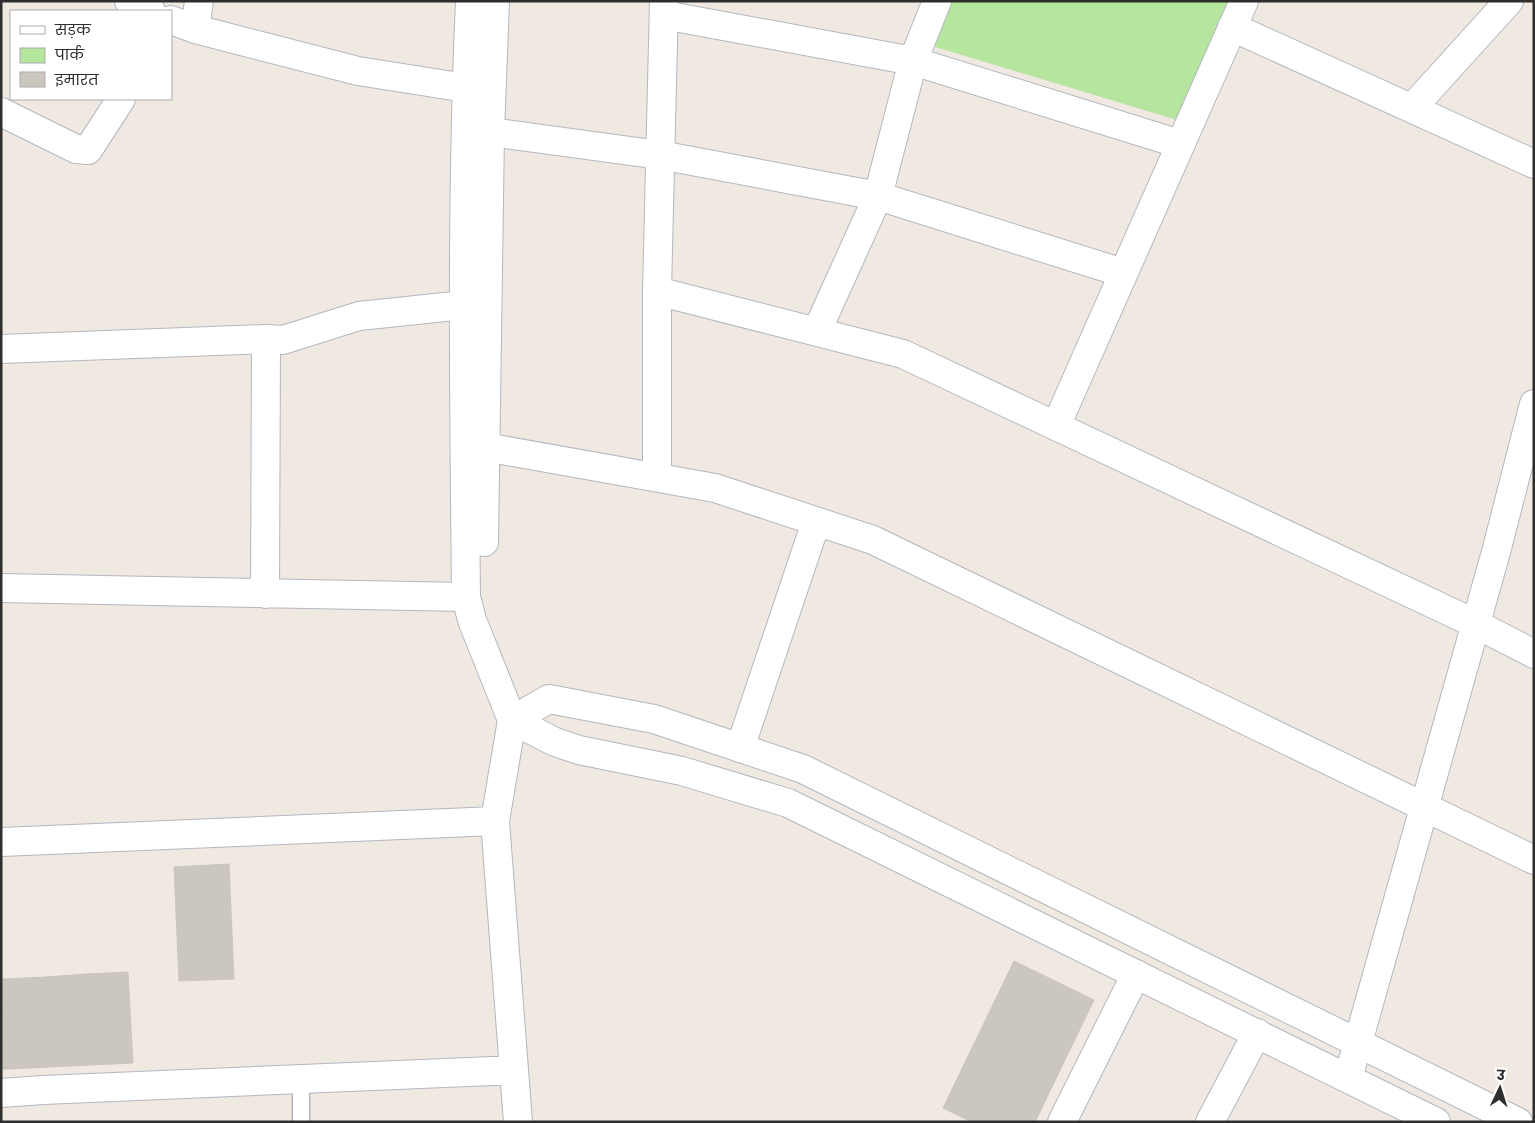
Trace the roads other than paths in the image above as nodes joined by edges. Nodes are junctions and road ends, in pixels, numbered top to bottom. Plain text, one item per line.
1 (129, 1) edge
2 (199, 1) edge
3 (470, 1) edge
4 (495, 1) edge
5 (937, 1) edge
6 (1244, 1) edge
7 (1509, 1) edge
8 (664, 8) edge
9 (149, 10) edge
10 (177, 22) edge
11 (1232, 26) junction
12 (913, 61) junction
13 (466, 88) junction
14 (120, 100) edge
15 (1412, 108) junction
16 (1, 112) edge
17 (490, 132) junction
18 (1180, 144) junction
19 (660, 155) junction
20 (1534, 164) edge
21 (878, 196) junction
22 (1123, 273) junction
23 (657, 291) junction
24 (464, 305) junction
25 (817, 331) junction
26 (266, 339) junction
27 (1, 349) edge
28 (1534, 404) edge
29 (1056, 426) junction
30 (485, 447) junction
31 (657, 477) junction
32 (816, 522) junction
33 (1, 588) edge
34 (265, 594) junction
35 (469, 608) junction
36 (1476, 624) junction
37 (1534, 654) edge
38 (512, 720) junction
39 (740, 748) junction
40 (1424, 807) junction
41 (495, 821) junction
42 (1, 842) edge
43 (1534, 860) edge
44 (1136, 974) junction
45 (1257, 1033) junction
46 (1358, 1043) junction
47 (514, 1070) junction
48 (1348, 1078) junction
49 (300, 1079) junction
50 (1, 1093) edge
51 (301, 1122) edge
52 (518, 1122) edge
53 (1062, 1122) edge
54 (1210, 1122) edge
55 (1436, 1122) edge
56 (1518, 1122) edge

1 - 9 street
2 - 10 street
3 - 13 street
4 - 17 street
5 - 12 street
6 - 11 street
7 - 15 street
8 - 12 street
8 - 19 street
10 - 13 street
11 - 15 street
11 - 18 street
12 - 18 street
12 - 21 street
13 - 24 street
14 - 16 street
15 - 20 street
17 - 19 street
17 - 30 street
18 - 22 street
19 - 21 street
19 - 23 street
21 - 22 street
21 - 25 street
22 - 29 street
23 - 25 street
23 - 31 street
24 - 26 street
24 - 35 street
25 - 29 street
26 - 27 street
26 - 34 street
28 - 36 street
29 - 36 street
30 - 31 street
30 - 35 street
31 - 32 street
32 - 39 street
32 - 40 street
33 - 34 street
34 - 35 street
35 - 38 street
36 - 37 street
36 - 40 street
38 - 39 street
38 - 41 street
38 - 44 street
39 - 46 street
40 - 43 street
40 - 46 street
41 - 42 street
41 - 47 street
44 - 45 street
44 - 53 street
45 - 48 street
45 - 54 street
46 - 48 street
46 - 56 street
47 - 49 street
47 - 52 street
48 - 55 street
49 - 50 street
49 - 51 lane

